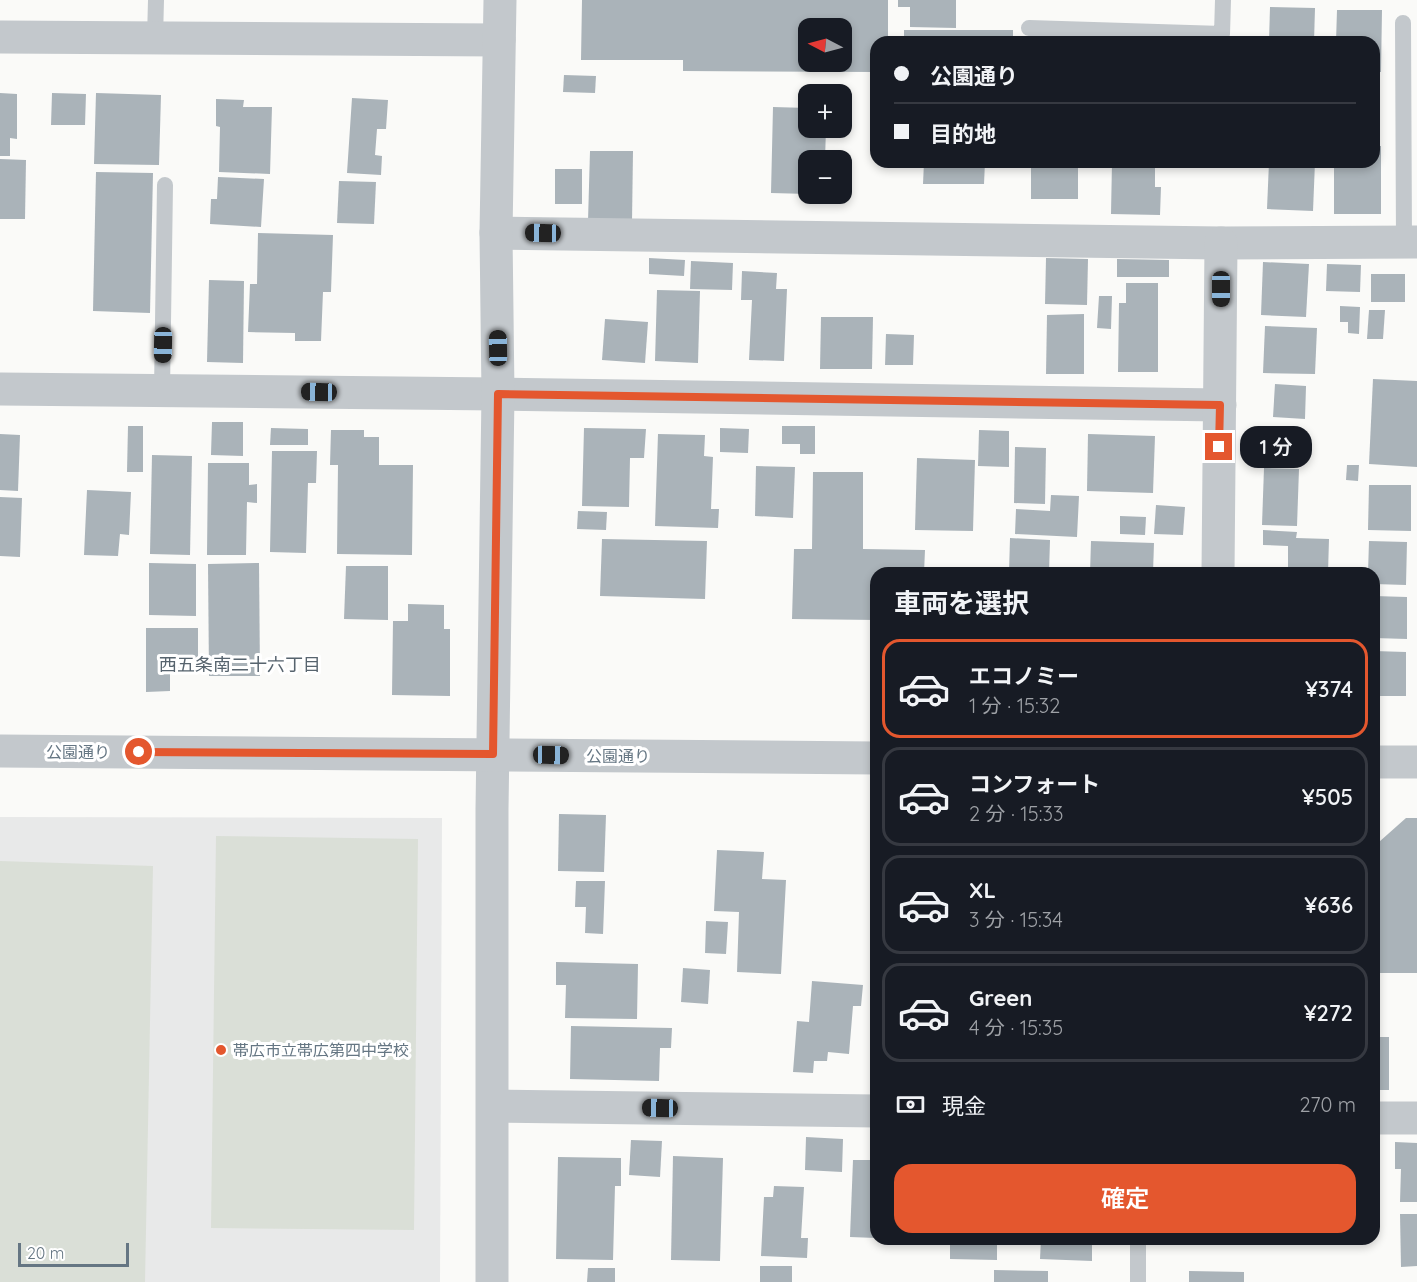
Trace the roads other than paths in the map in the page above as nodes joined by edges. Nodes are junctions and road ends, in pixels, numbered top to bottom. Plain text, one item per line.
1 (156, 0) edge
2 (500, 0) edge
3 (1223, 0) edge
4 (1403, 23) dead end
5 (1029, 28) dead end
6 (0, 37) edge
7 (155, 38) junction
8 (499, 40) junction
9 (165, 185) dead end
10 (496, 233) junction
11 (1411, 242) edge
12 (1221, 243) junction
13 (0, 389) edge
14 (162, 391) junction
15 (498, 394) junction
16 (1220, 405) junction
17 (1218, 567) edge
18 (0, 751) edge
19 (493, 754) junction
20 (870, 758) edge
21 (1380, 762) edge
22 (1417, 762) edge
23 (493, 1106) junction
24 (870, 1111) edge
25 (1380, 1118) edge
26 (1417, 1118) edge
27 (1138, 1245) edge
28 (492, 1282) edge
29 (1138, 1282) edge

1 - 7 lane
2 - 8 street
3 - 5 lane
4 - 11 lane
6 - 7 street
7 - 8 street
8 - 10 street
9 - 14 lane
10 - 12 street
10 - 15 street
11 - 12 street
12 - 16 street
13 - 14 street
14 - 15 street
15 - 16 street
15 - 19 street
16 - 17 street
18 - 19 street, 公園通り
19 - 20 street, 公園通り
19 - 23 street
21 - 22 street
23 - 24 street
23 - 28 street
25 - 26 street
27 - 29 lane

